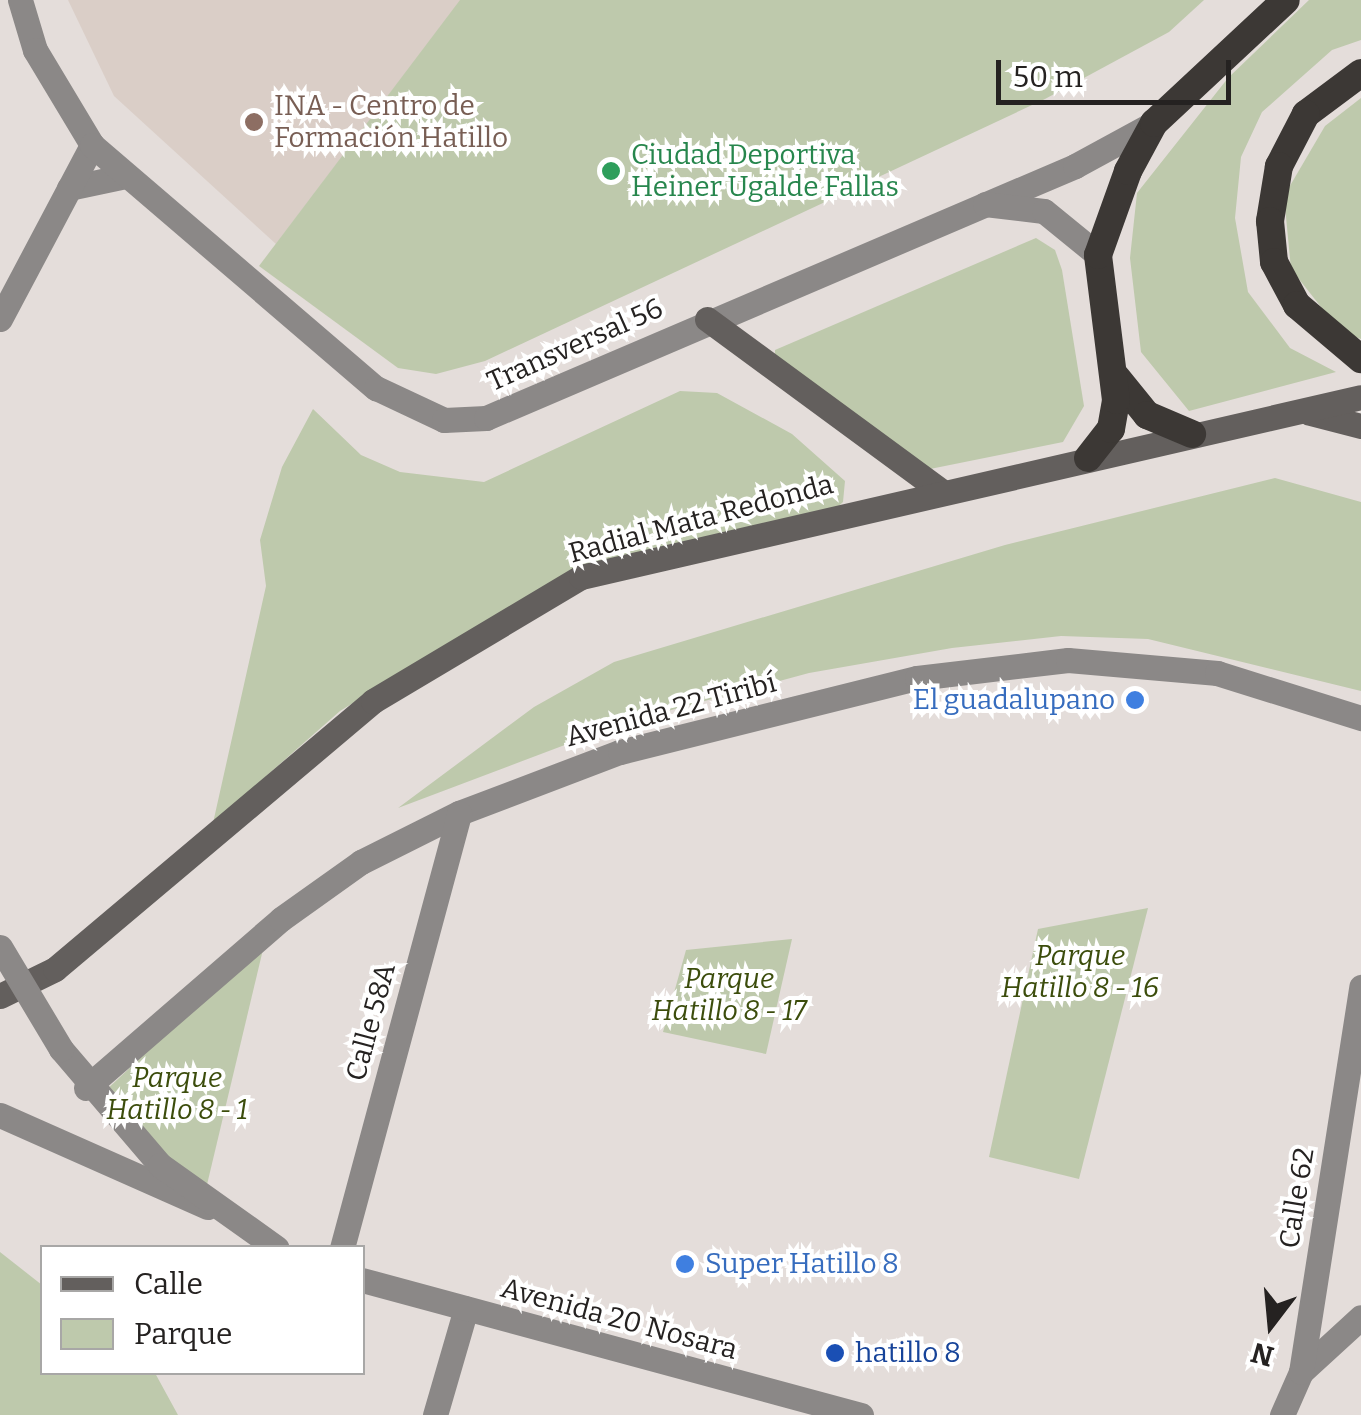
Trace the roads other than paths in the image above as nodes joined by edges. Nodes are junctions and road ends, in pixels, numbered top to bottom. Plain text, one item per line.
1 (20, 0) edge
2 (1286, 0) edge
3 (1361, 73) edge
4 (1154, 123) junction
5 (92, 145) junction
6 (126, 176) junction
7 (69, 188) junction
8 (975, 203) junction
9 (1098, 256) junction
10 (0, 319) edge
11 (707, 319) junction
12 (1361, 358) edge
13 (1117, 378) junction
14 (1361, 397) edge
15 (1300, 410) junction
16 (1361, 426) edge
17 (1192, 434) junction
18 (1088, 458) junction
19 (940, 490) junction
20 (1361, 718) edge
21 (459, 812) junction
22 (0, 947) edge
23 (1361, 987) edge
24 (0, 996) edge
25 (86, 1088) junction
26 (0, 1115) edge
27 (212, 1209) junction
28 (272, 1245) edge
29 (343, 1245) edge
30 (365, 1281) edge
31 (466, 1308) junction
32 (1361, 1317) edge
33 (1301, 1372) junction
34 (435, 1415) edge
35 (861, 1415) edge
36 (1282, 1415) edge

1 - 5 street, Transversal 56
2 - 4 highway
3 - 12 highway
4 - 8 street, Transversal 56
4 - 9 highway
5 - 6 street, Transversal 56
5 - 7 street
6 - 7 street
6 - 11 street, Transversal 56
7 - 10 street
8 - 9 street
8 - 11 street, Transversal 56
9 - 13 highway
11 - 19 main road
13 - 17 highway
13 - 18 highway
14 - 15 main road, Radial Mata Redonda
15 - 16 main road
15 - 17 main road, Radial Mata Redonda
17 - 18 main road, Radial Mata Redonda
18 - 19 main road, Radial Mata Redonda
19 - 24 main road, Radial Mata Redonda
20 - 21 street, Avenida 22 Tiribí
21 - 25 street, Avenida 22 Tiribí
21 - 29 street, Calle 58A
22 - 25 street, bridge
23 - 33 street, Calle 62
25 - 27 street
26 - 27 street
27 - 28 street
30 - 31 street, Avenida 20 Nosara
31 - 34 street
31 - 35 street, Avenida 20 Nosara
32 - 33 street
33 - 36 street, Calle 62

